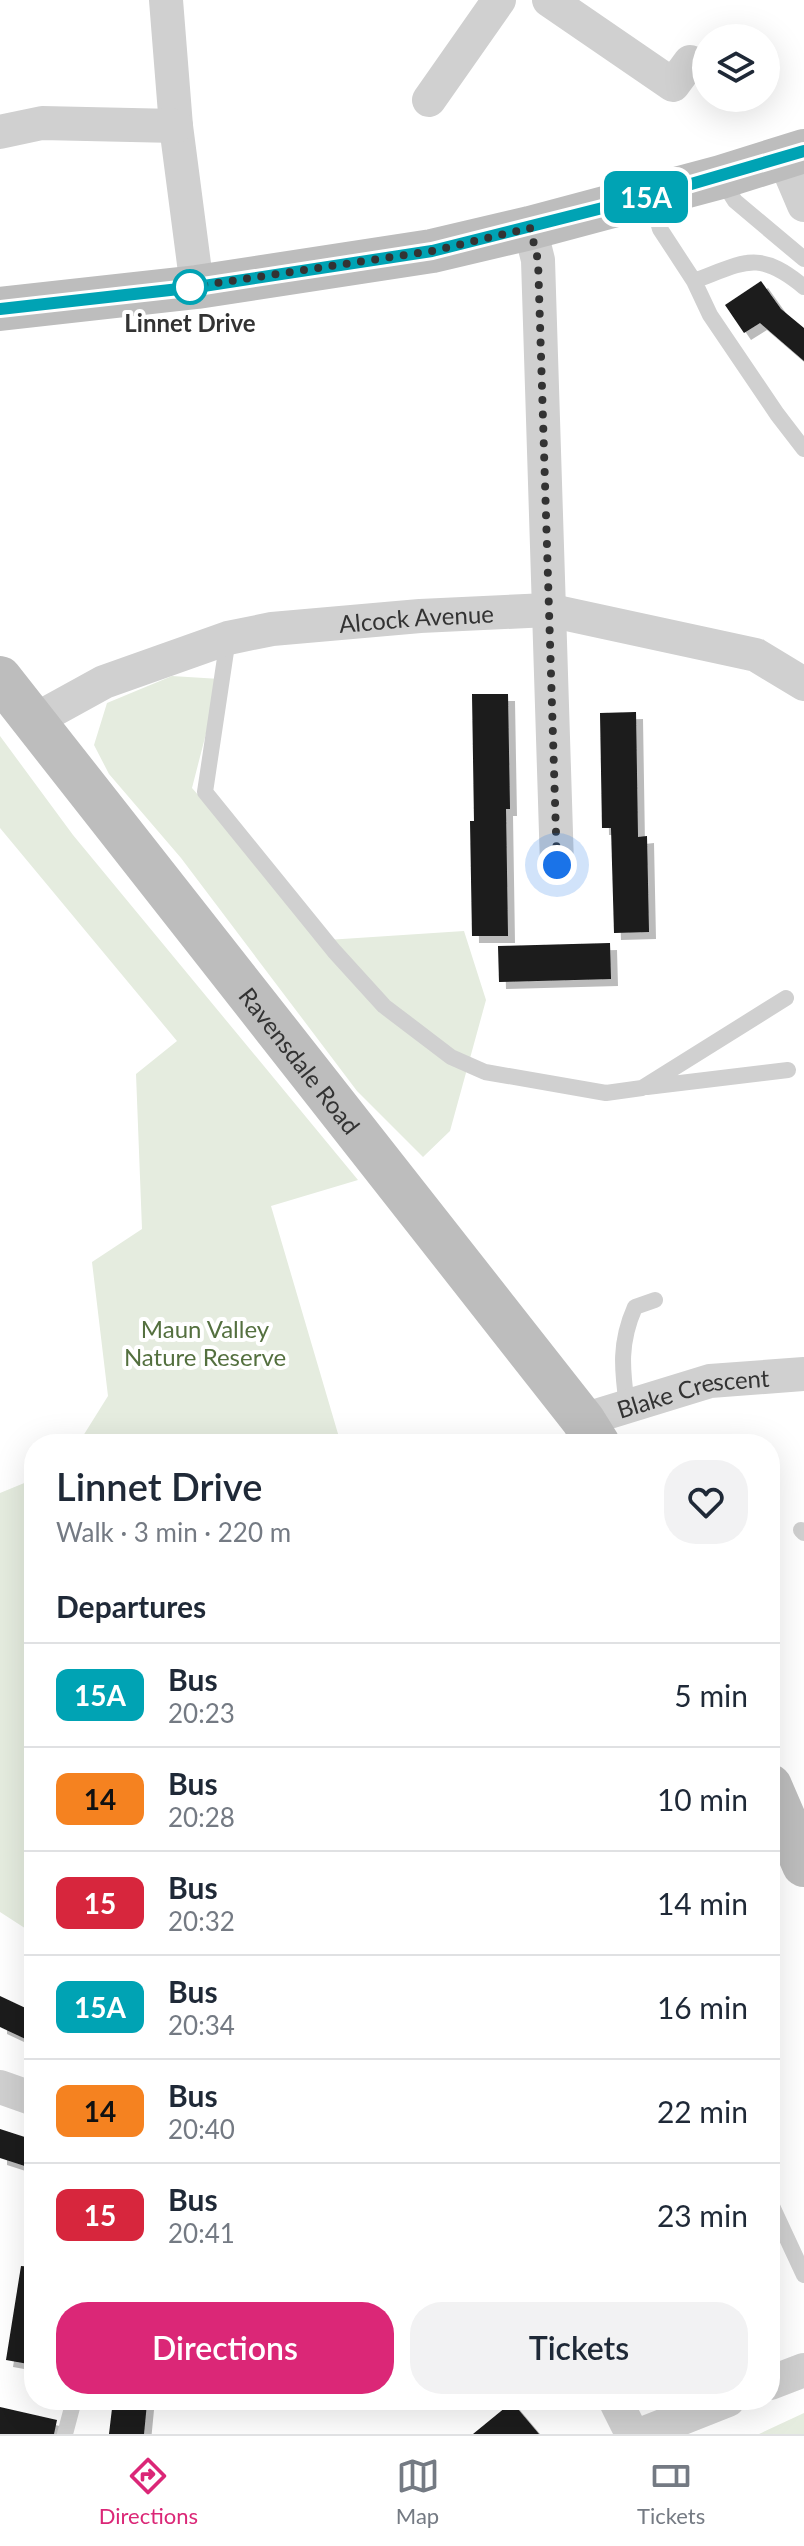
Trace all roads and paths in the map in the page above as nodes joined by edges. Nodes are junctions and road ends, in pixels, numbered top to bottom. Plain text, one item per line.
1 (166, 0) edge
2 (499, 0) edge
3 (549, 0) edge
4 (690, 62) dead end
5 (429, 100) dead end
6 (176, 126) junction
7 (0, 132) edge
8 (794, 155) edge
9 (721, 177) junction
10 (650, 196) junction
11 (804, 205) edge
12 (530, 228) junction
13 (804, 259) edge
14 (694, 281) junction
15 (197, 287) junction
16 (804, 287) edge
17 (0, 309) edge
18 (804, 449) edge
19 (548, 610) junction
20 (228, 638) junction
21 (0, 678) edge
22 (804, 684) edge
23 (35, 720) junction
24 (557, 865) dead end
25 (786, 998) dead end
26 (788, 1070) dead end
27 (642, 1088) junction
28 (655, 1300) dead end
29 (804, 1374) edge
30 (627, 1406) junction
31 (591, 1432) edge
32 (780, 1809) edge
33 (804, 1865) edge
34 (0, 2087) edge
35 (24, 2095) edge
36 (780, 2223) edge
37 (804, 2275) edge
38 (804, 2370) edge
39 (780, 2379) edge
40 (71, 2410) edge
41 (620, 2410) edge
42 (703, 2410) edge
43 (65, 2434) edge
44 (632, 2434) edge
45 (642, 2434) edge

1 - 6 street
2 - 5 street
3 - 4 street
6 - 7 street
6 - 15 street
8 - 9 main road
8 - 11 street
9 - 10 main road
9 - 13 lane
10 - 12 main road
10 - 14 lane
12 - 15 main road
12 - 19 street
14 - 16 lane
14 - 18 lane
15 - 17 main road
19 - 20 street, Alcock Avenue
19 - 22 street, Alcock Avenue
19 - 24 street
20 - 23 street, Alcock Avenue
20 - 27 lane
21 - 23 main road, Ravensdale Road
23 - 31 main road, Ravensdale Road
25 - 27 lane
26 - 27 lane
28 - 30 lane
29 - 30 street, Blake Crescent
30 - 31 street, Blake Crescent
32 - 33 main road
34 - 35 street
36 - 37 lane
38 - 39 street
40 - 43 lane
41 - 44 street
42 - 45 street

